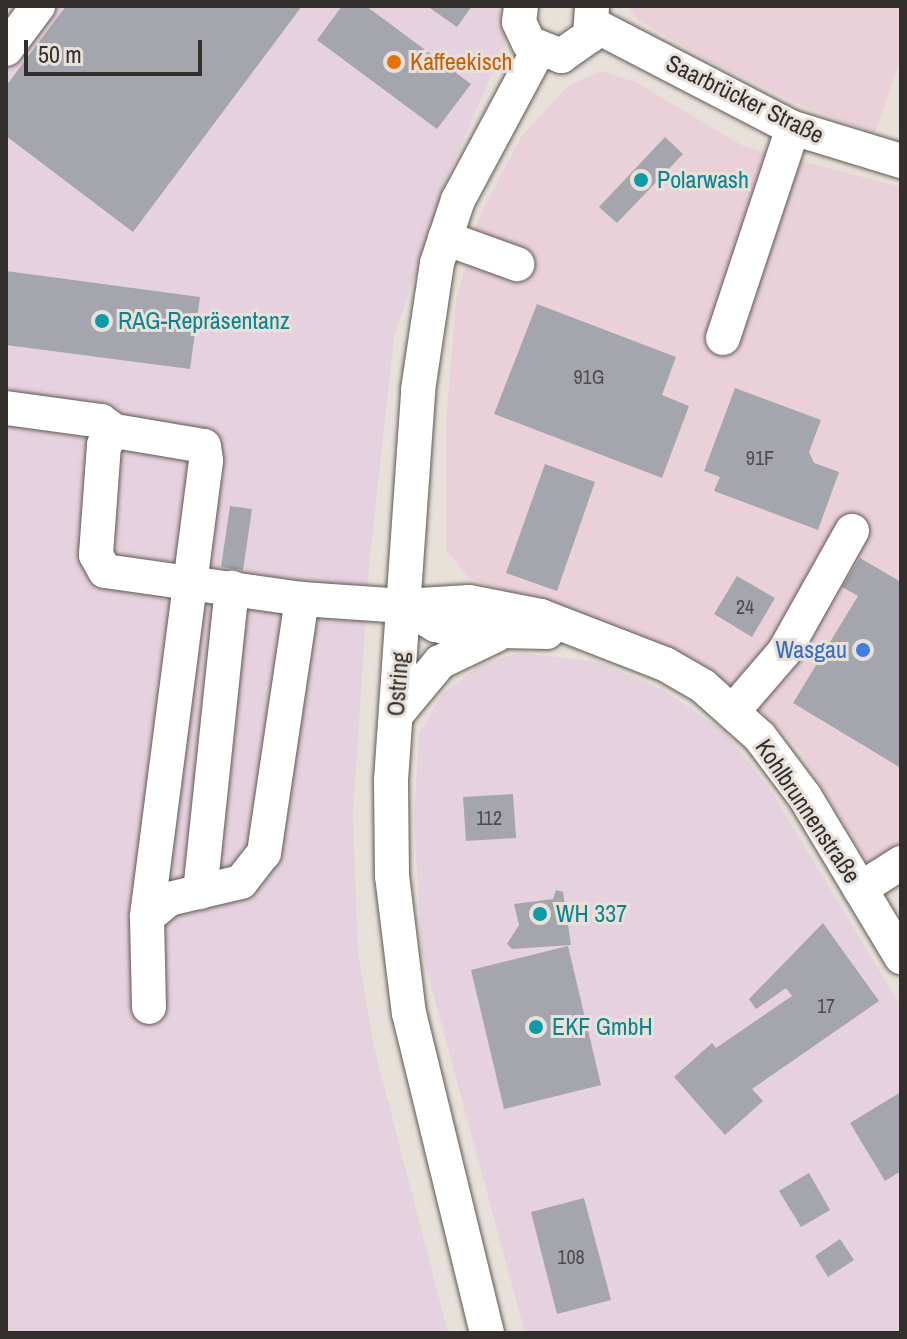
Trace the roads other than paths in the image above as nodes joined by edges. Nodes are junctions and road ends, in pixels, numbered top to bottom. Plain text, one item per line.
1 (38, 6) edge
2 (521, 6) edge
3 (593, 15) edge
4 (6, 49) edge
5 (538, 51) junction
6 (793, 128) junction
7 (901, 161) edge
8 (445, 238) junction
9 (517, 264) dead end
10 (723, 338) dead end
11 (6, 408) edge
12 (115, 431) junction
13 (852, 531) dead end
14 (190, 581) junction
15 (232, 588) junction
16 (302, 599) junction
17 (404, 606) junction
18 (563, 628) junction
19 (503, 633) junction
20 (734, 710) junction
21 (396, 715) junction
22 (901, 863) edge
23 (860, 889) junction
24 (200, 892) junction
25 (147, 917) junction
26 (901, 957) edge
27 (149, 1007) dead end
28 (487, 1333) edge

1 - 4 street
2 - 5 street
3 - 5 street
3 - 6 street, Saarbrücker Straße
5 - 8 street, Ostring
6 - 7 street, Saarbrücker Straße
6 - 10 street
8 - 9 street
8 - 17 street, Ostring
11 - 12 street
12 - 14 street
12 - 14 street
13 - 20 street
14 - 15 street
14 - 25 street
15 - 16 street
15 - 24 street
16 - 17 street
16 - 24 street
17 - 18 street, Kohlbrunnenstraße
17 - 19 street, Kohlbrunnenstraße
17 - 21 street, Ostring
18 - 19 street, Kohlbrunnenstraße
18 - 20 street, Kohlbrunnenstraße
19 - 21 street, Kohlbrunnenstraße
20 - 23 street, Kohlbrunnenstraße
21 - 28 street, Ostring
22 - 23 street
23 - 26 street, Kohlbrunnenstraße
24 - 25 street
25 - 27 street

